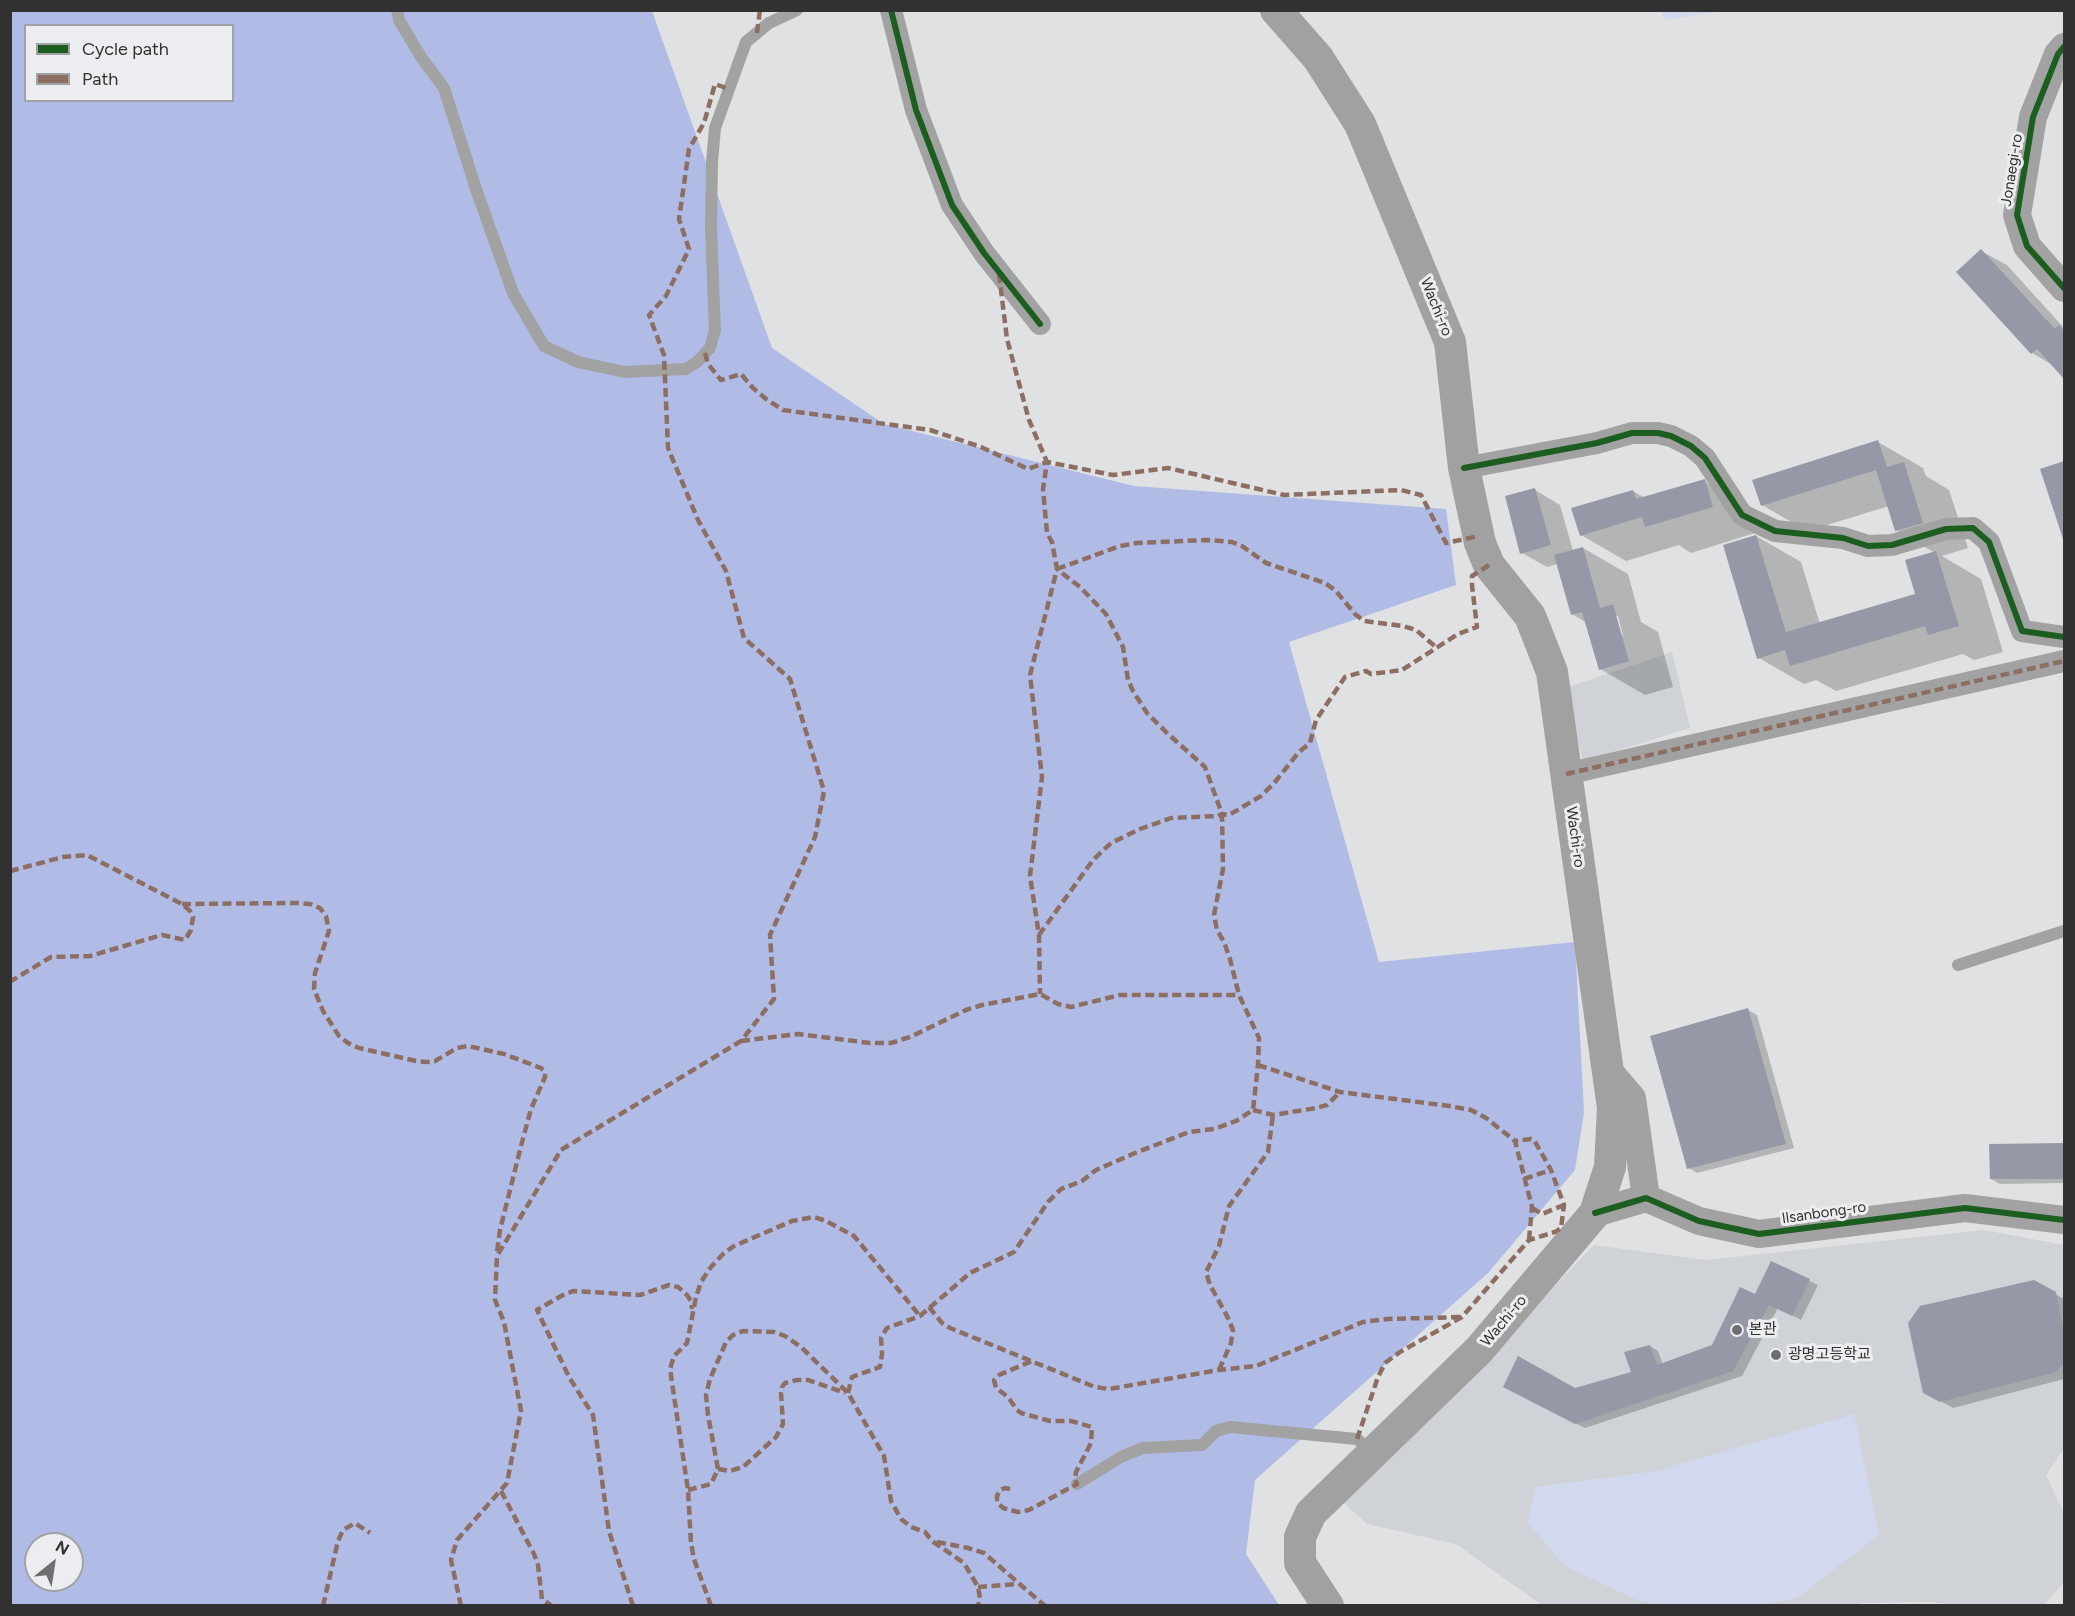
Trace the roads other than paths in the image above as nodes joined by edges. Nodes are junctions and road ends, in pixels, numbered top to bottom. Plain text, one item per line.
1 (397, 10) edge
2 (797, 10) edge
3 (891, 10) edge
4 (1276, 10) edge
5 (2064, 47) edge
6 (2064, 288) edge
7 (1040, 324) dead end
8 (1464, 468) junction
9 (2022, 631) junction
10 (2064, 637) edge
11 (2064, 661) edge
12 (2034, 668) junction
13 (1566, 774) junction
14 (2064, 931) edge
15 (1958, 965) dead end
16 (1608, 1070) junction
17 (1646, 1198) junction
18 (1595, 1213) junction
19 (2064, 1220) edge
20 (1373, 1453) junction
21 (1077, 1484) dead end
22 (1328, 1605) edge

1 - 2 lane
3 - 7 street
4 - 8 main road, Wachi-ro
5 - 6 street, Jonaegi-ro
8 - 9 street
8 - 13 main road, Wachi-ro
9 - 10 street
9 - 12 street
11 - 12 street
12 - 13 street
13 - 16 main road, Wachi-ro
14 - 15 lane
16 - 17 street
16 - 18 main road, Wachi-ro
17 - 18 street
17 - 19 street, Ilsanbong-ro
18 - 20 main road, Wachi-ro
20 - 21 lane
20 - 22 main road, Wachi-ro

